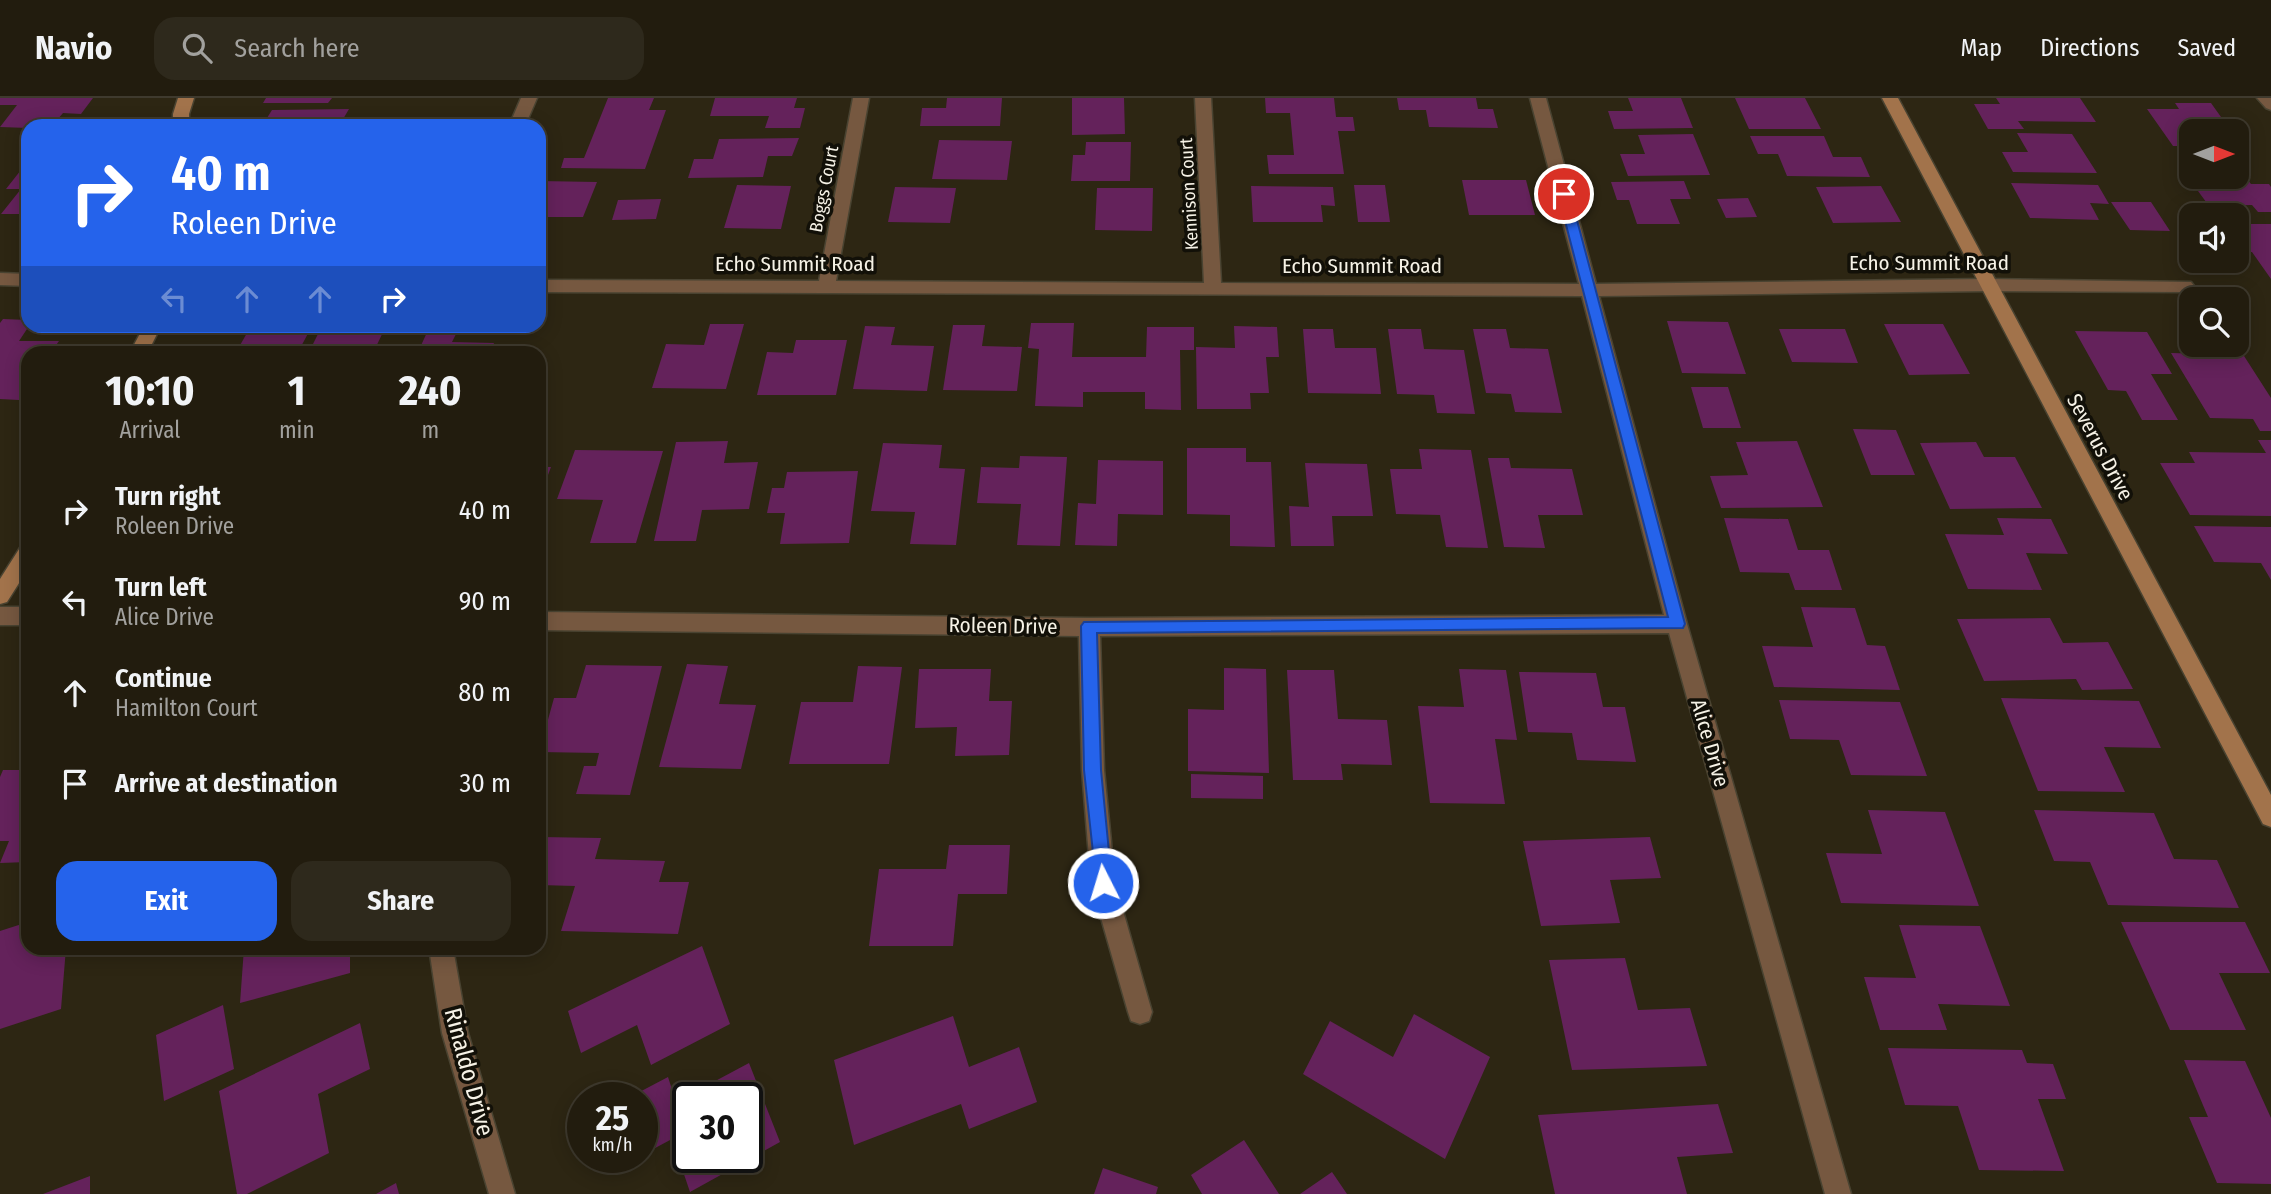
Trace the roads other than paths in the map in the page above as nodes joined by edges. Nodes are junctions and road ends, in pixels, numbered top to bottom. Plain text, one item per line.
1 (186, 98) edge
2 (529, 98) edge
3 (861, 98) edge
4 (1203, 98) edge
5 (1538, 98) edge
6 (1890, 98) edge
7 (2266, 98) edge
8 (2271, 105) edge
9 (181, 119) edge
10 (520, 119) edge
11 (0, 279) edge
12 (21, 280) edge
13 (1987, 285) junction
14 (546, 286) edge
15 (2185, 286) dead end
16 (825, 287) junction
17 (1213, 288) junction
18 (1590, 290) junction
19 (21, 563) edge
20 (0, 596) edge
21 (0, 616) edge
22 (21, 616) edge
23 (546, 621) edge
24 (1677, 624) junction
25 (1089, 626) junction
26 (2271, 817) edge
27 (443, 955) edge
28 (1140, 1012) dead end
29 (502, 1194) edge
30 (1838, 1194) edge

1 - 9 street
2 - 10 street
3 - 16 street, Boggs Court
4 - 17 street, Kennison Court
5 - 18 street, Alice Drive
6 - 13 street, Severus Drive
7 - 8 street
11 - 12 street
13 - 15 street, Echo Summit Road
13 - 18 street, Echo Summit Road
13 - 26 street, Severus Drive
14 - 16 street, Echo Summit Road
16 - 17 street, Echo Summit Road
17 - 18 street, Echo Summit Road
18 - 24 street, Alice Drive
19 - 20 street
21 - 22 street
23 - 25 street, Roleen Drive
24 - 25 street, Roleen Drive
24 - 30 street, Alice Drive
25 - 28 street
27 - 29 street, Rinaldo Drive

